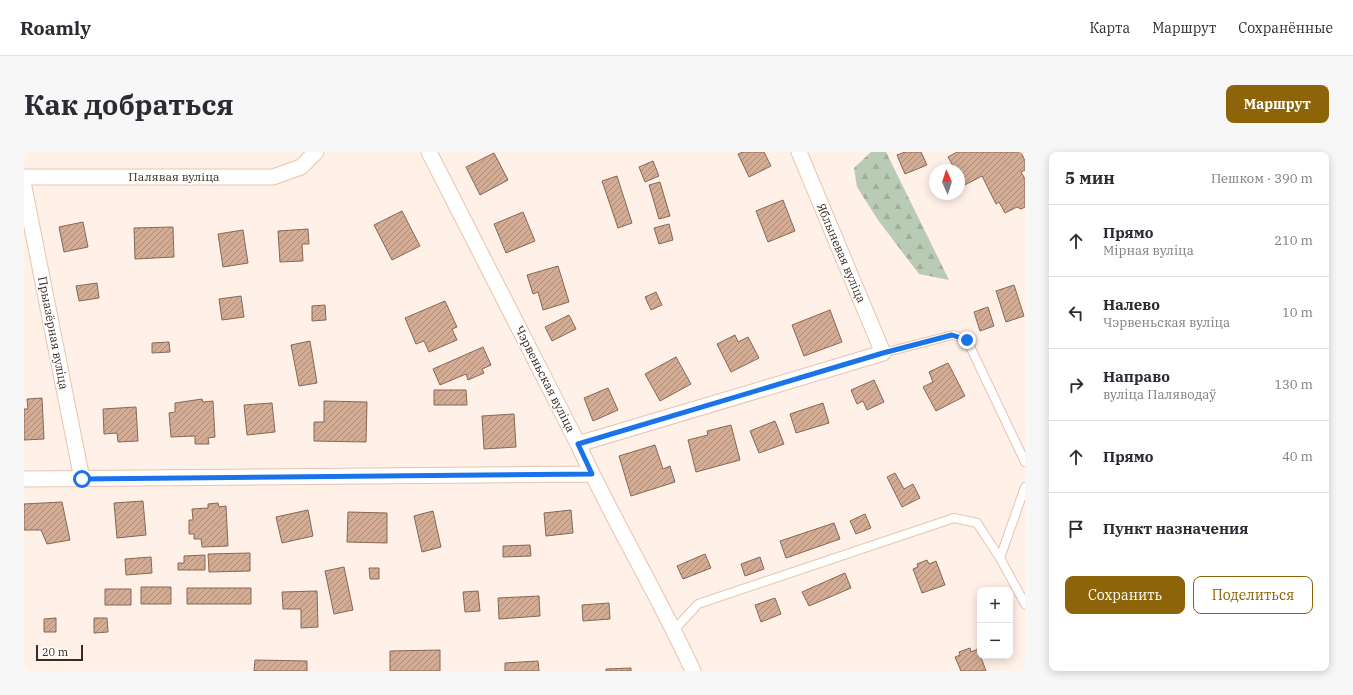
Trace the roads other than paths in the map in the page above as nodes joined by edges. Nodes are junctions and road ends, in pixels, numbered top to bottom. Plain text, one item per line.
1 (316, 152) edge
2 (430, 152) edge
3 (799, 152) edge
4 (24, 177) edge
5 (24, 186) edge
6 (883, 353) junction
7 (578, 444) junction
8 (1025, 462) edge
9 (592, 474) junction
10 (24, 479) edge
11 (82, 479) junction
12 (1025, 487) edge
13 (1000, 558) junction
14 (1025, 604) edge
15 (674, 630) junction
16 (693, 671) edge

1 - 4 street, Палявая вуліца
2 - 7 street, Чэрвеньская вуліца
3 - 6 street, Яблыневая вуліца
5 - 11 street, Прыазёрная вуліца
6 - 7 street
6 - 8 lane
7 - 9 street, Чэрвеньская вуліца
9 - 11 street
9 - 15 street, Чэрвеньская вуліца
10 - 11 street
12 - 13 lane
13 - 14 lane
13 - 15 lane
15 - 16 street, Чэрвеньская вуліца

